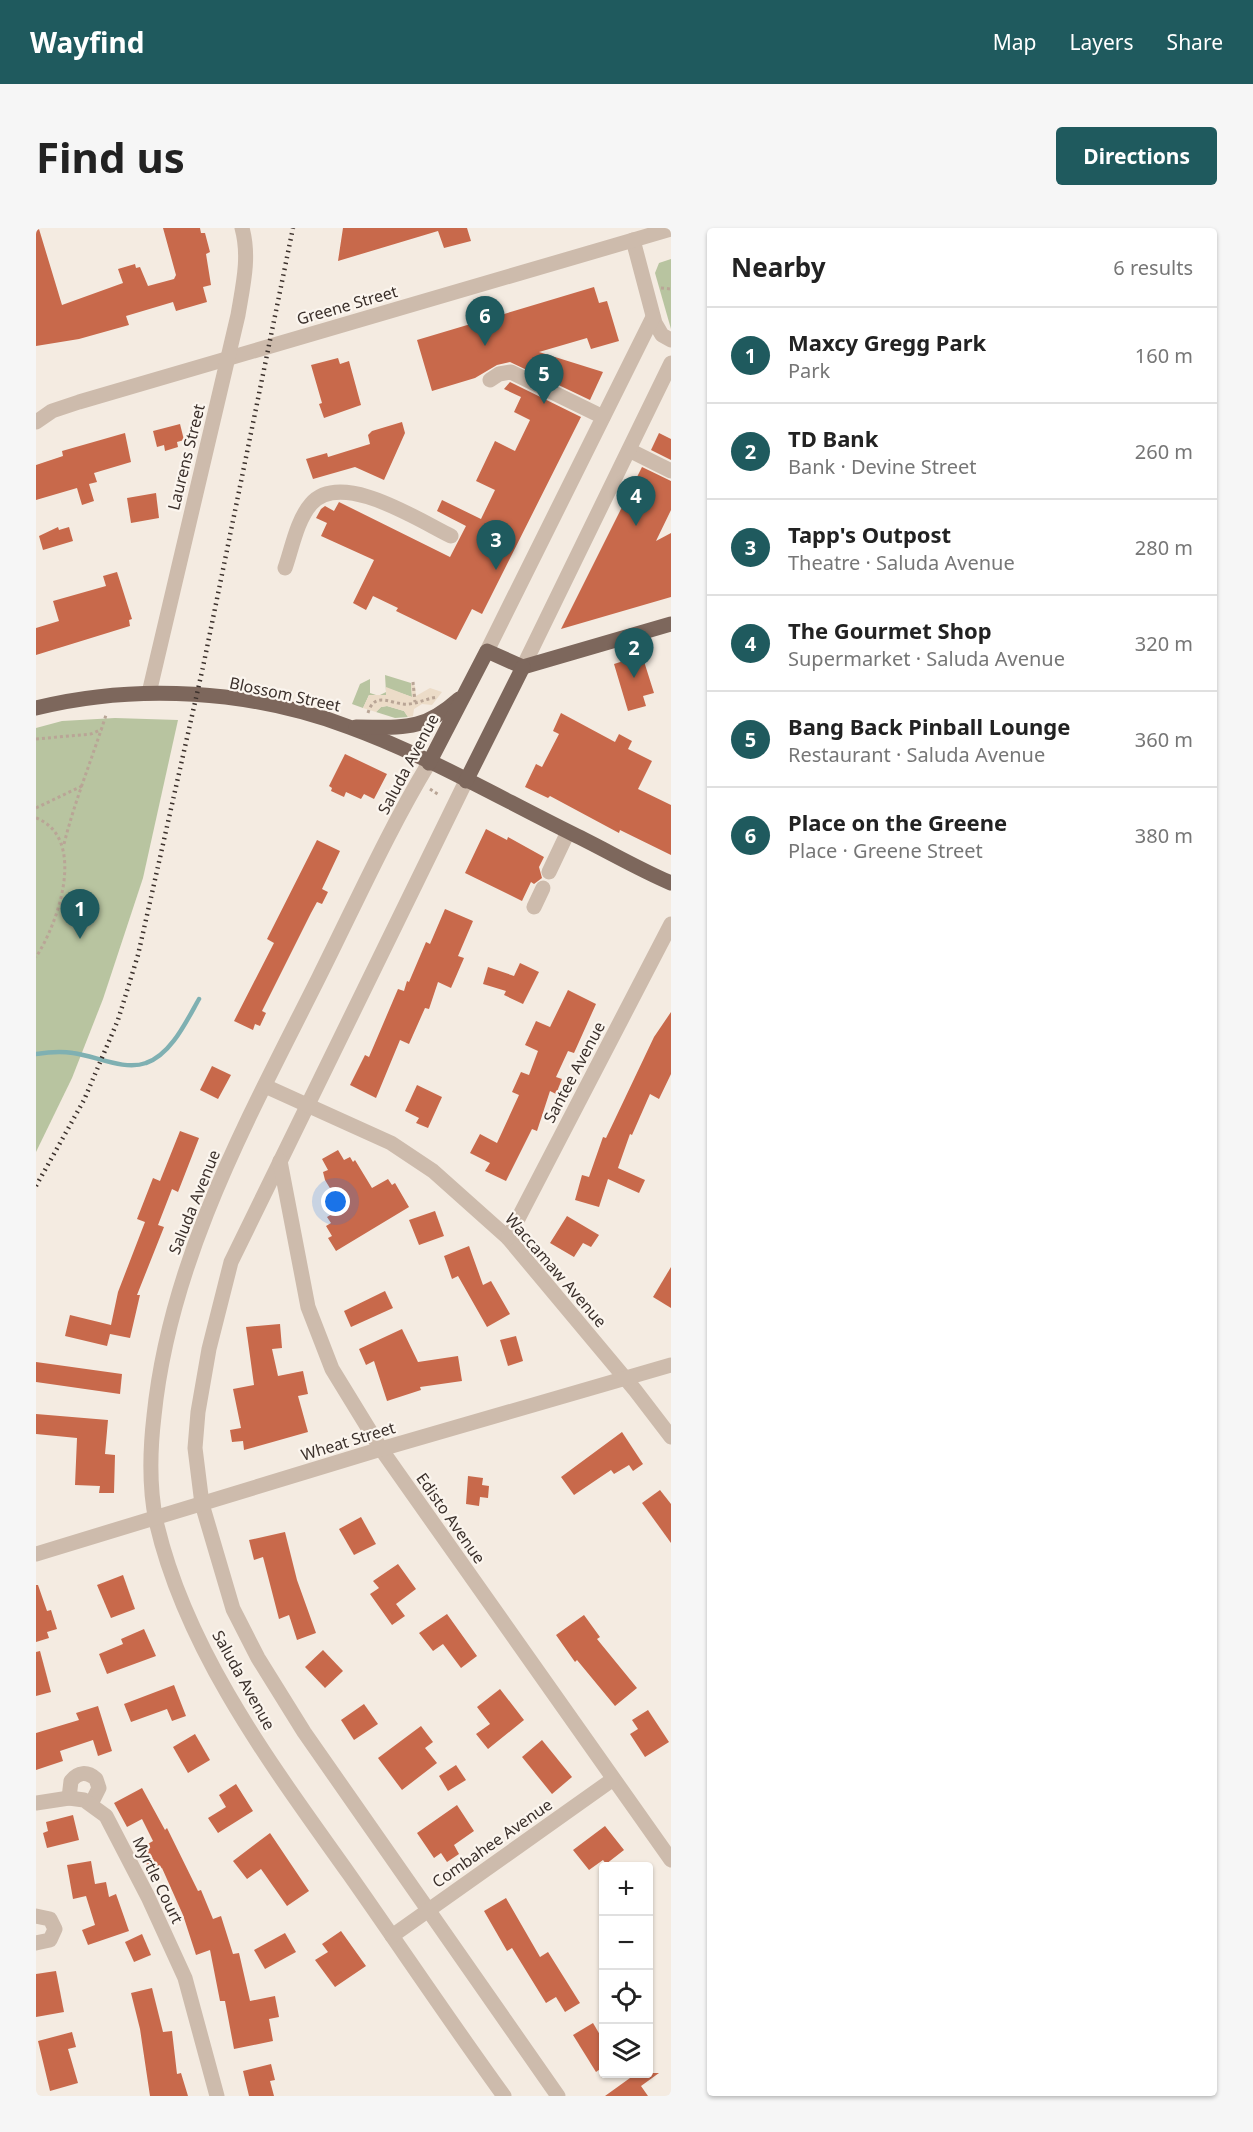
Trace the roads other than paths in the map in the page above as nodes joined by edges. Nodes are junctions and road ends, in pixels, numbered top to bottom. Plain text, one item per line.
1 (242, 228) edge
2 (671, 229) edge
3 (633, 240) junction
4 (653, 317) junction
5 (671, 340) edge
6 (229, 357) junction
7 (671, 363) edge
8 (490, 380) dead end
9 (603, 417) junction
10 (36, 422) edge
11 (628, 450) junction
12 (671, 471) edge
13 (452, 537) dead end
14 (285, 568) dead end
15 (671, 624) edge
16 (487, 651) junction
17 (522, 667) junction
18 (149, 693) junction
19 (463, 695) junction
20 (36, 708) edge
21 (349, 727) junction
22 (429, 763) junction
23 (466, 781) junction
24 (568, 832) junction
25 (549, 872) dead end
26 (671, 883) edge
27 (543, 888) dead end
28 (534, 907) dead end
29 (670, 931) edge
30 (265, 1086) junction
31 (307, 1103) junction
32 (280, 1161) junction
33 (508, 1238) junction
34 (667, 1364) edge
35 (626, 1380) junction
36 (671, 1437) edge
37 (381, 1449) junction
38 (202, 1504) junction
39 (156, 1518) junction
40 (36, 1554) edge
41 (612, 1780) junction
42 (69, 1798) junction
43 (36, 1803) edge
44 (91, 1804) junction
45 (671, 1860) edge
46 (429, 1909) junction
47 (36, 1916) edge
48 (392, 1936) junction
49 (36, 1943) edge
50 (217, 2096) edge
51 (504, 2096) edge
52 (558, 2096) edge

1 - 6 street, Laurens Street
2 - 3 street, Greene Street
3 - 4 street
3 - 6 street, Greene Street
4 - 5 street
4 - 9 street, Saluda Avenue
6 - 10 street, Greene Street
6 - 18 street, Laurens Street
7 - 11 street, Saluda Avenue
8 - 9 street
9 - 16 street, Saluda Avenue
11 - 12 street
11 - 17 street, Saluda Avenue
13 - 14 street
15 - 17 main road
16 - 17 main road
16 - 19 main road, Saluda Avenue
17 - 23 main road, Saluda Avenue
18 - 20 main road, Blossom Street
18 - 21 main road, Blossom Street
19 - 21 main road
19 - 22 main road, Saluda Avenue
21 - 22 main road, Blossom Street
22 - 23 main road, Blossom Street
22 - 30 street, Saluda Avenue
23 - 24 main road, Blossom Street
23 - 31 street, Saluda Avenue
24 - 25 street
24 - 26 main road, Blossom Street
27 - 28 street
29 - 33 street, Santee Avenue
30 - 31 street, Waccamaw Avenue
30 - 39 street, Saluda Avenue
31 - 32 street, Saluda Avenue
31 - 33 street, Waccamaw Avenue
32 - 37 street, Edisto Avenue
32 - 38 street, Saluda Avenue
33 - 35 street, Waccamaw Avenue
34 - 35 street, Wheat Street
35 - 36 street, Waccamaw Avenue
35 - 37 street, Wheat Street
37 - 38 street, Wheat Street
37 - 41 street, Edisto Avenue
38 - 39 street, Wheat Street
38 - 46 street, Saluda Avenue
39 - 40 street, Wheat Street
39 - 48 street, Saluda Avenue
41 - 45 street, Edisto Avenue
41 - 46 street, Combahee Avenue
42 - 43 street
42 - 44 street
42 - 44 street
44 - 50 street, Myrtle Court
46 - 48 street, Combahee Avenue
46 - 52 street, Saluda Avenue
47 - 49 street
48 - 51 street, Saluda Avenue

